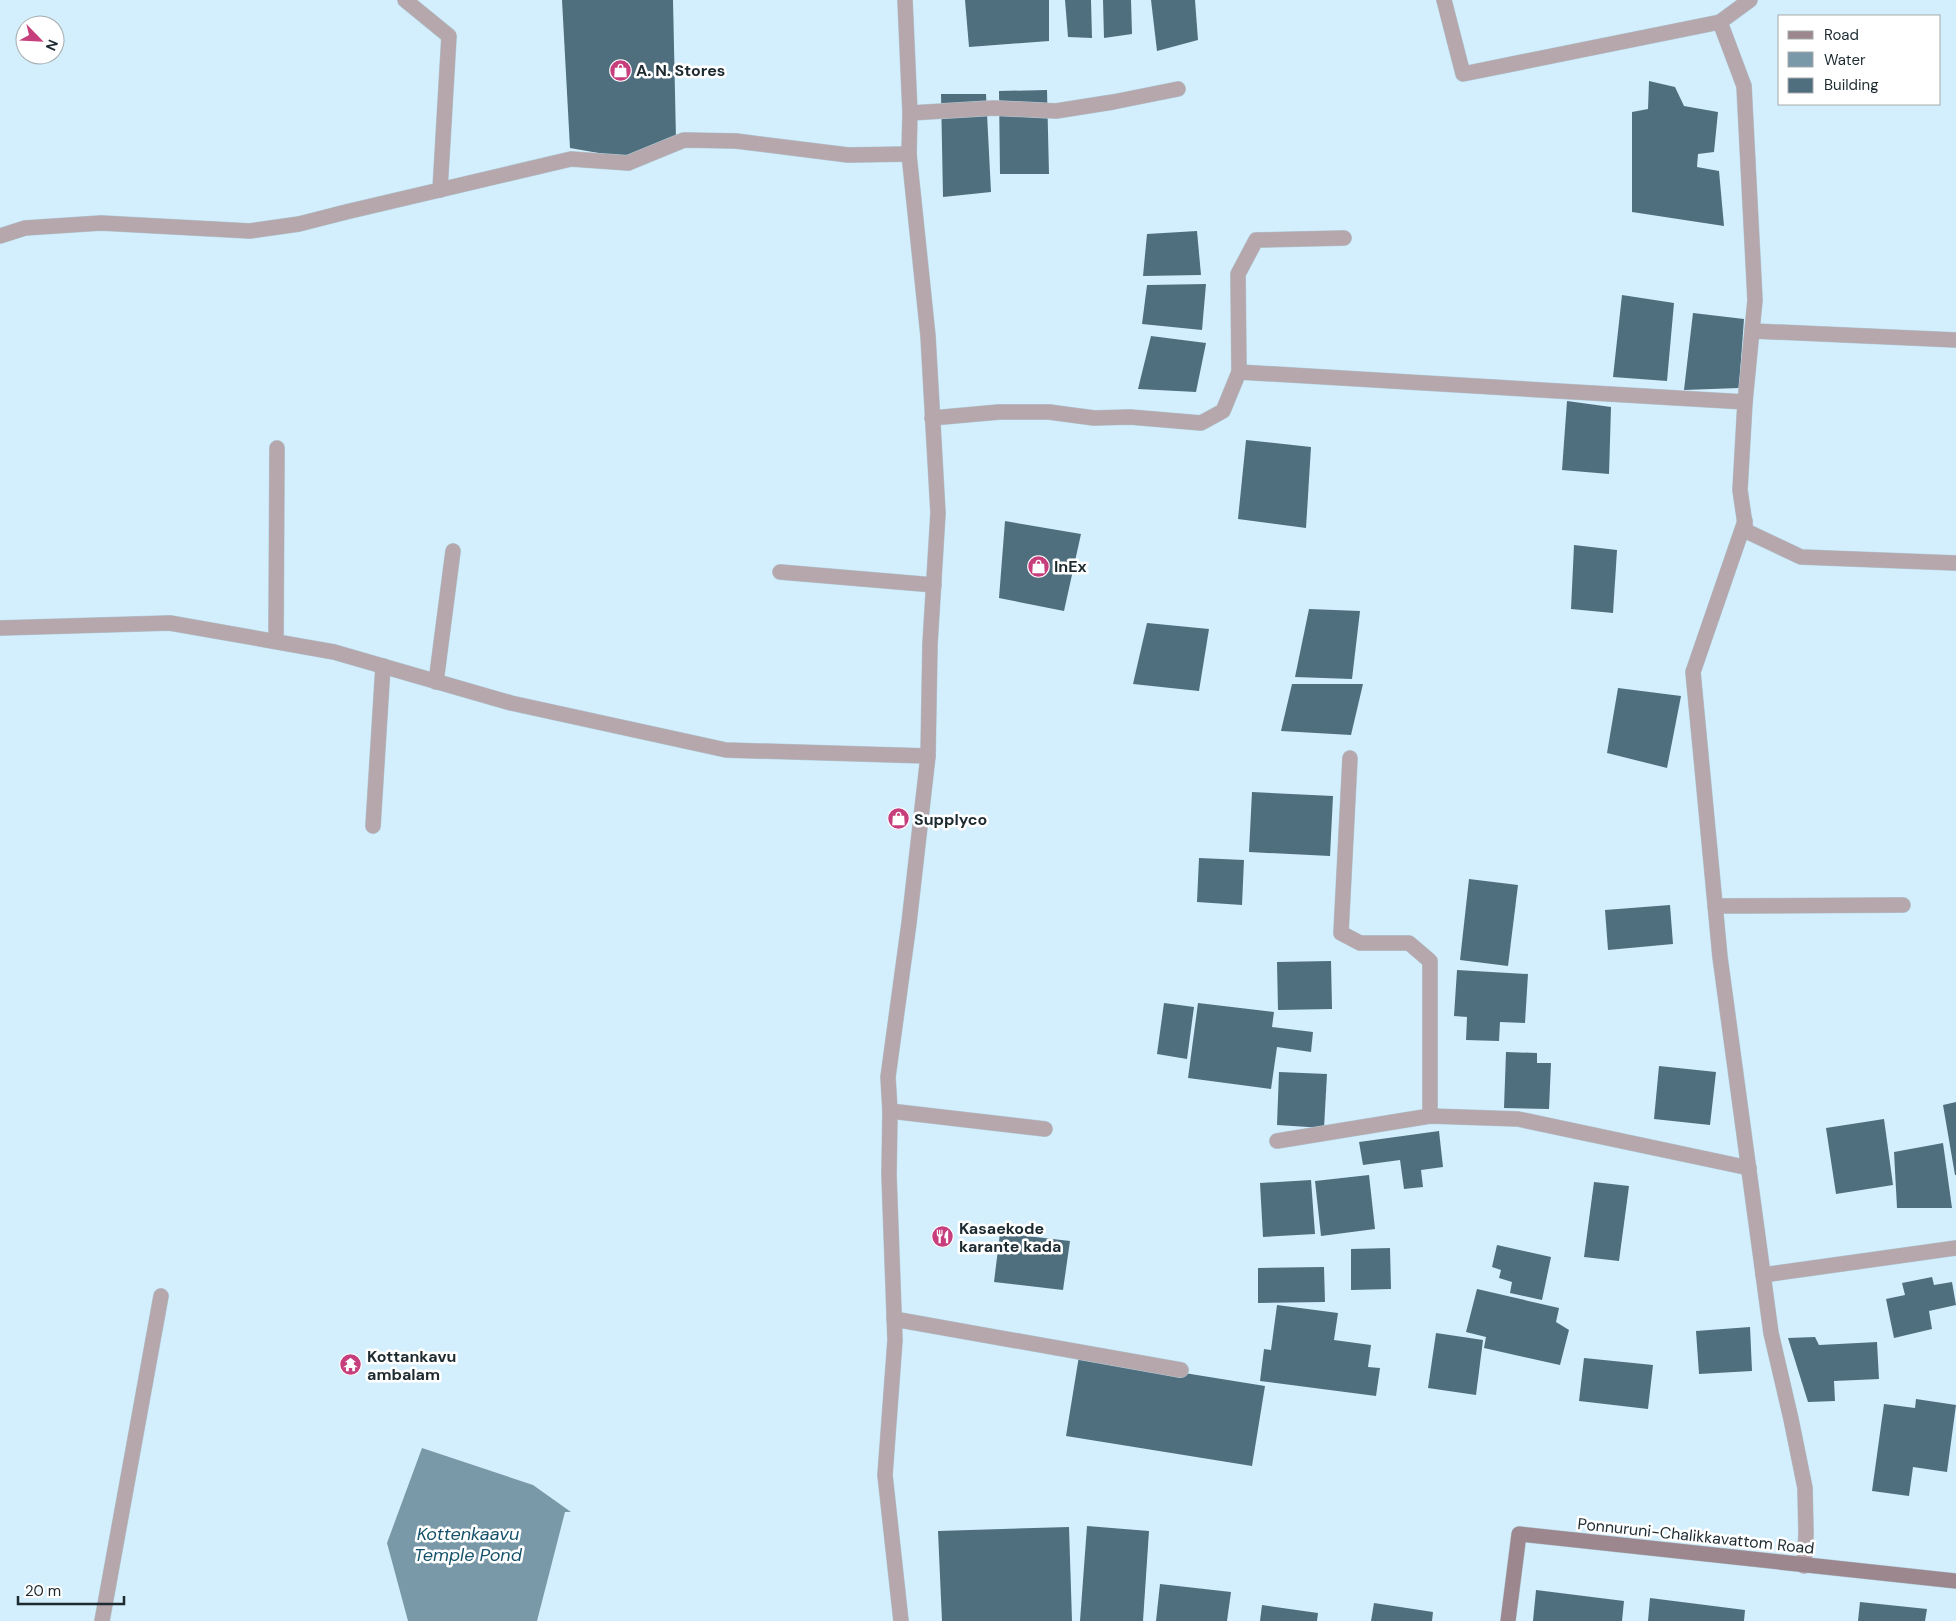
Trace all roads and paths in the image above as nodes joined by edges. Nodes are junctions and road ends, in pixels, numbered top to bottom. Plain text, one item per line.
1 (405, 0) edge
2 (905, 0) edge
3 (1444, 0) edge
4 (1750, 0) edge
5 (1720, 22) junction
6 (1178, 88) dead end
7 (910, 113) junction
8 (909, 154) junction
9 (440, 190) junction
10 (0, 236) edge
11 (1344, 238) dead end
12 (1752, 331) junction
13 (1956, 340) edge
14 (1239, 372) junction
15 (1746, 402) junction
16 (932, 418) junction
17 (277, 448) dead end
18 (1744, 520) junction
19 (453, 551) dead end
20 (1956, 563) edge
21 (780, 572) dead end
22 (934, 586) junction
23 (0, 628) edge
24 (276, 642) junction
25 (383, 666) junction
26 (436, 682) junction
27 (928, 756) junction
28 (1350, 758) dead end
29 (373, 826) dead end
30 (1903, 905) dead end
31 (1715, 906) junction
32 (890, 1111) junction
33 (1430, 1116) junction
34 (1045, 1129) dead end
35 (1277, 1141) dead end
36 (1750, 1168) junction
37 (1956, 1248) edge
38 (1763, 1276) junction
39 (161, 1296) dead end
40 (894, 1320) junction
41 (1181, 1370) dead end
42 (1804, 1566) junction
43 (1956, 1581) edge
44 (102, 1621) edge
45 (901, 1621) edge
46 (1508, 1621) edge

1 - 9 street
2 - 7 street
3 - 5 street
4 - 5 street
5 - 12 street
6 - 7 street
7 - 8 street
8 - 9 street
8 - 16 street
9 - 10 street
11 - 14 street
12 - 13 street
12 - 15 street
14 - 15 street
14 - 16 street
15 - 18 street
16 - 22 street
17 - 24 street
18 - 20 street
18 - 31 street
19 - 26 street
21 - 22 street
22 - 27 street
23 - 24 street
24 - 25 street
25 - 26 street
25 - 29 street
26 - 27 street
27 - 32 street
28 - 33 street
30 - 31 street
31 - 36 street
32 - 34 street
32 - 40 street
33 - 35 street
33 - 36 street
36 - 38 street
37 - 38 street
38 - 42 street
39 - 44 street
40 - 41 street
40 - 45 street
42 - 43 street, Ponnuruni-Chalikkavattom Road
42 - 46 street, Ponnuruni-Chalikkavattom Road

